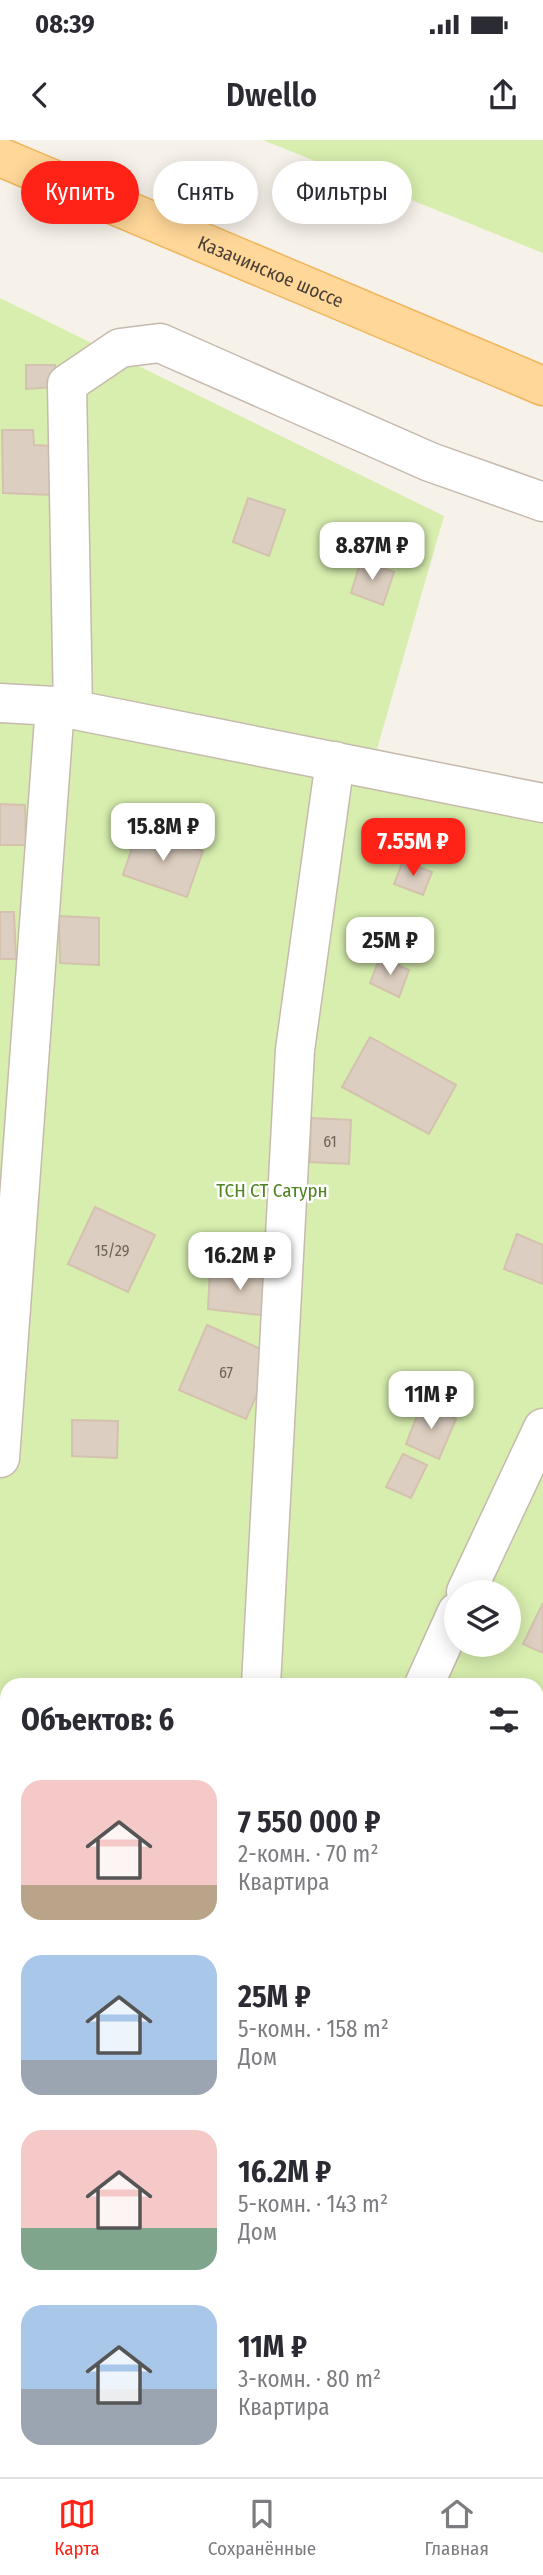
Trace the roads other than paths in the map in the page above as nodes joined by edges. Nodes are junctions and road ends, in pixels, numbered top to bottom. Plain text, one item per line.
1 (0, 157) edge
2 (543, 386) edge
3 (543, 502) edge
4 (0, 703) edge
5 (64, 708) junction
6 (335, 761) junction
7 (543, 803) edge
8 (543, 1428) edge
9 (0, 1458) edge
10 (472, 1580) edge
11 (444, 1641) edge
12 (261, 1678) edge
13 (427, 1678) edge

1 - 2 main road, Казачинское шоссе
3 - 5 street
4 - 5 street
5 - 6 street
5 - 9 street
6 - 7 street
6 - 12 street
8 - 10 street
11 - 13 street

